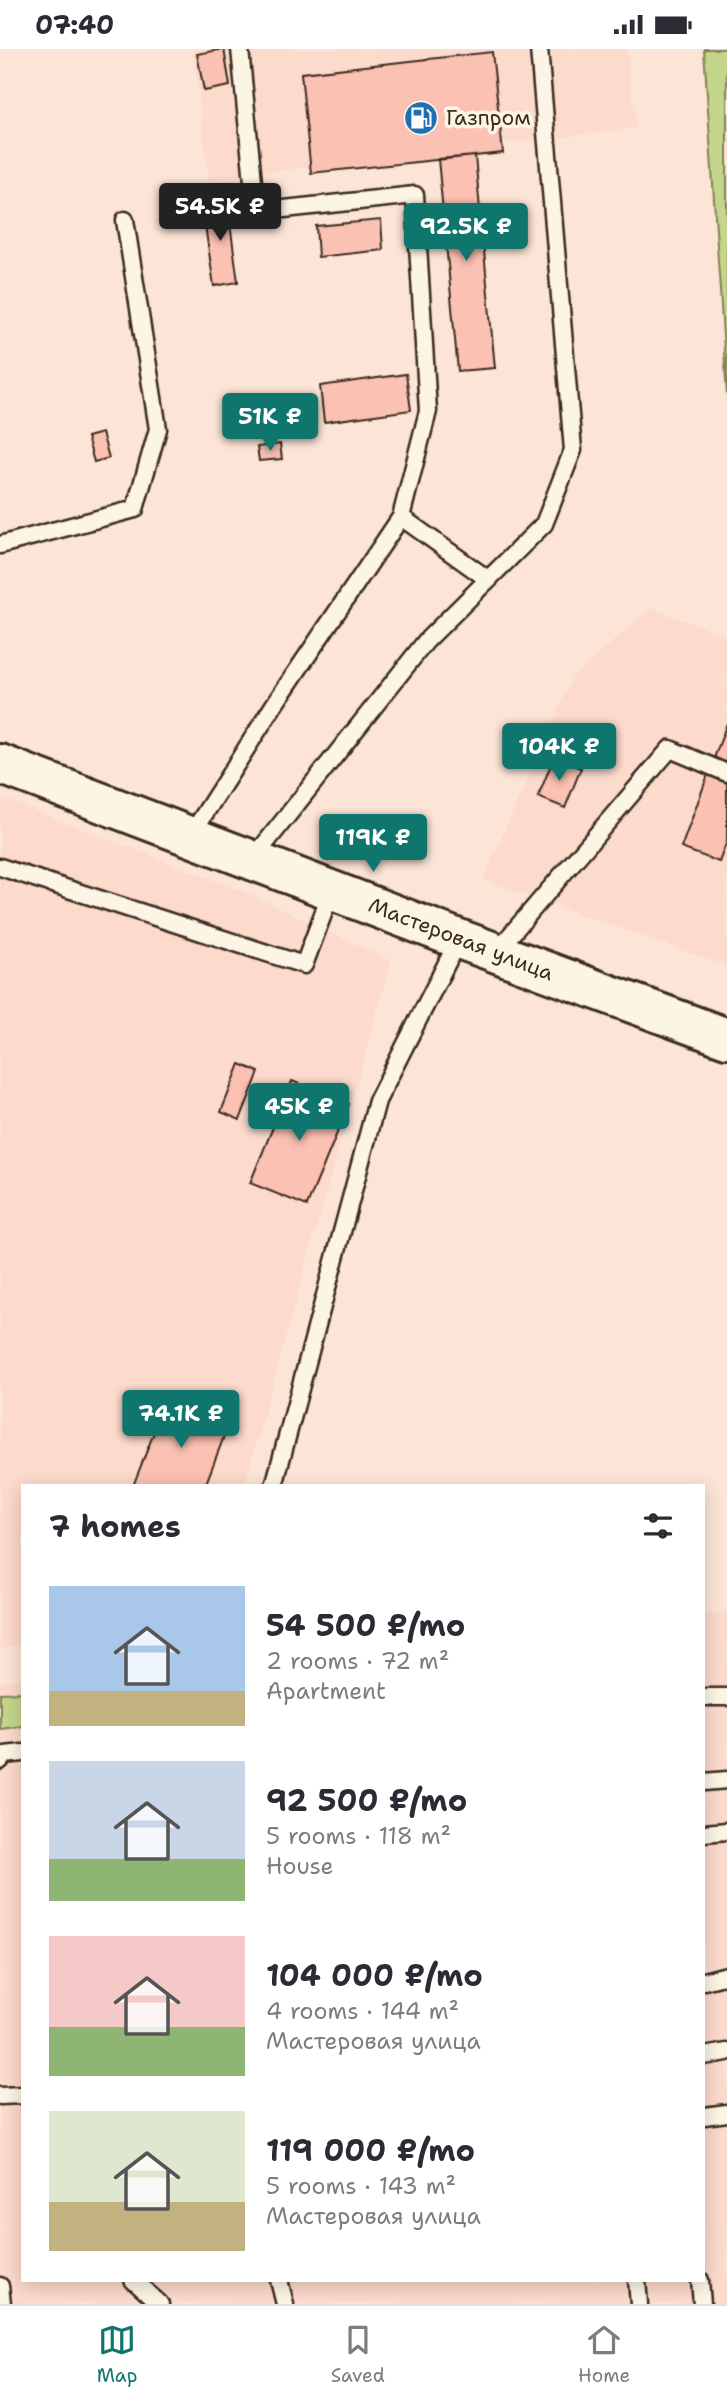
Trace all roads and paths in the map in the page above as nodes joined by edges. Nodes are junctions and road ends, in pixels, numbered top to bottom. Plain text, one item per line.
1 (240, 49) edge
2 (539, 49) edge
3 (125, 220) dead end
4 (401, 517) junction
5 (0, 545) edge
6 (489, 580) junction
7 (0, 764) edge
8 (727, 773) edge
9 (191, 835) junction
10 (253, 859) junction
11 (0, 867) edge
12 (332, 890) junction
13 (459, 939) junction
14 (496, 953) junction
15 (727, 1038) edge
16 (275, 1484) edge
17 (705, 1697) edge
18 (727, 1697) edge
19 (21, 1753) edge
20 (0, 1761) edge
21 (727, 1780) edge
22 (705, 1781) edge
23 (727, 1831) edge
24 (705, 1833) edge
25 (727, 1975) edge
26 (705, 1981) edge
27 (727, 2052) edge
28 (705, 2056) edge
29 (21, 2095) edge
30 (0, 2096) edge
31 (727, 2113) edge
32 (705, 2116) edge
33 (134, 2282) edge
34 (280, 2282) edge
35 (637, 2282) edge
36 (700, 2282) edge
37 (0, 2286) edge
38 (2, 2304) edge
39 (160, 2304) edge
40 (285, 2304) edge
41 (639, 2304) edge
42 (702, 2304) edge

1 - 4 lane
2 - 6 lane
3 - 5 lane
4 - 6 lane
4 - 9 lane
6 - 10 lane
7 - 9 main road, Мастеровая улица
8 - 14 lane
9 - 10 main road, Мастеровая улица
10 - 12 main road, Мастеровая улица
11 - 12 lane
12 - 13 main road, Мастеровая улица
13 - 14 main road, Мастеровая улица
13 - 16 lane
14 - 15 main road, Мастеровая улица
17 - 18 lane
19 - 20 lane
21 - 22 lane
23 - 24 lane
25 - 26 lane
27 - 28 lane
29 - 30 lane
31 - 32 lane
33 - 39 lane
34 - 40 lane
35 - 41 lane
36 - 42 lane
37 - 38 lane

